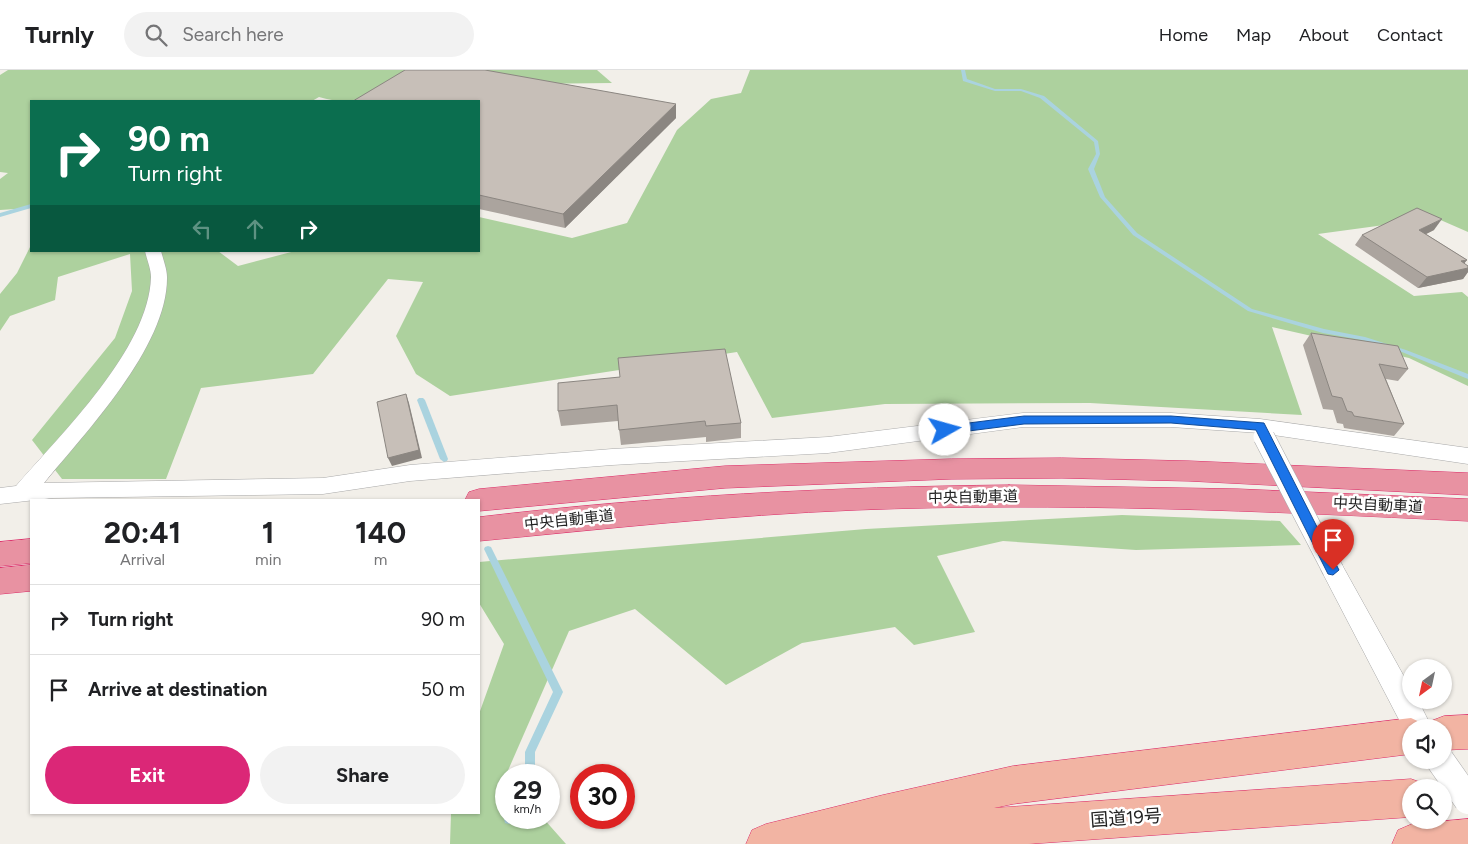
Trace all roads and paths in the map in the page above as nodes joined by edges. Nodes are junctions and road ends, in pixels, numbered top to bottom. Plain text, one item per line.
1 (153, 252) edge
2 (1262, 432) junction
3 (1468, 456) edge
4 (1468, 484) edge
5 (22, 494) junction
6 (0, 496) edge
7 (480, 500) edge
8 (1468, 510) edge
9 (480, 529) edge
10 (30, 551) edge
11 (0, 554) edge
12 (30, 578) edge
13 (0, 581) edge
14 (1413, 719) edge
15 (1468, 732) edge
16 (1452, 733) edge
17 (1402, 737) edge
18 (1446, 769) edge
19 (1468, 793) edge
20 (1452, 795) edge
21 (1402, 799) edge
22 (1468, 800) edge
23 (1468, 839) edge
24 (766, 844) edge
25 (842, 844) edge
26 (1412, 844) edge

1 - 5 street
2 - 3 street
2 - 5 street
2 - 14 street, bridge
4 - 7 highway, 中央自動車道
5 - 6 street
8 - 9 highway, 中央自動車道
10 - 11 highway
12 - 13 highway
15 - 16 highway
17 - 24 highway
18 - 22 street, bridge
19 - 20 highway
21 - 25 highway, 国道19号
23 - 26 highway

